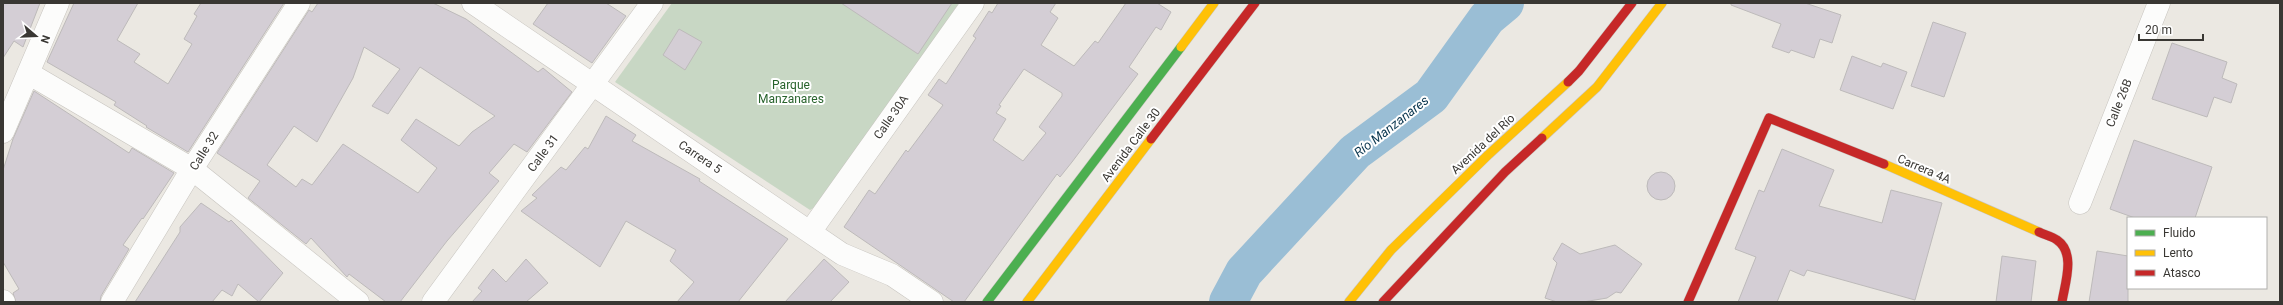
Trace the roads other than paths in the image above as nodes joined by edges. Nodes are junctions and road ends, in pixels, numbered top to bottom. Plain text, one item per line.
1 (58, 3) edge
2 (299, 3) edge
3 (473, 3) edge
4 (652, 3) edge
5 (972, 3) edge
6 (1214, 3) edge
7 (1255, 3) edge
8 (1632, 3) edge
9 (1662, 3) edge
10 (2159, 3) edge
11 (28, 73) junction
12 (593, 84) junction
13 (3, 132) edge
14 (192, 169) junction
15 (2080, 203) dead end
16 (810, 232) junction
17 (112, 302) edge
18 (358, 302) edge
19 (433, 302) edge
20 (932, 302) edge
21 (987, 302) edge
22 (1027, 302) edge
23 (1349, 302) edge
24 (1383, 302) edge
25 (1688, 302) edge
26 (2062, 302) edge

1 - 11 street
2 - 14 street, Calle 32
3 - 12 street, Carrera 5
4 - 12 street, Calle 31
5 - 16 street, Calle 30A
6 - 21 main road, Avenida Calle 30
7 - 22 main road, Avenida Calle 30
8 - 23 main road, Avenida del Río
9 - 24 main road
10 - 15 street, Calle 26B
11 - 13 street
11 - 14 street
12 - 16 street, Carrera 5
12 - 19 street, Calle 31
14 - 17 street, Calle 32
14 - 18 street
16 - 20 street, Carrera 5
25 - 26 main road, Carrera 4A

